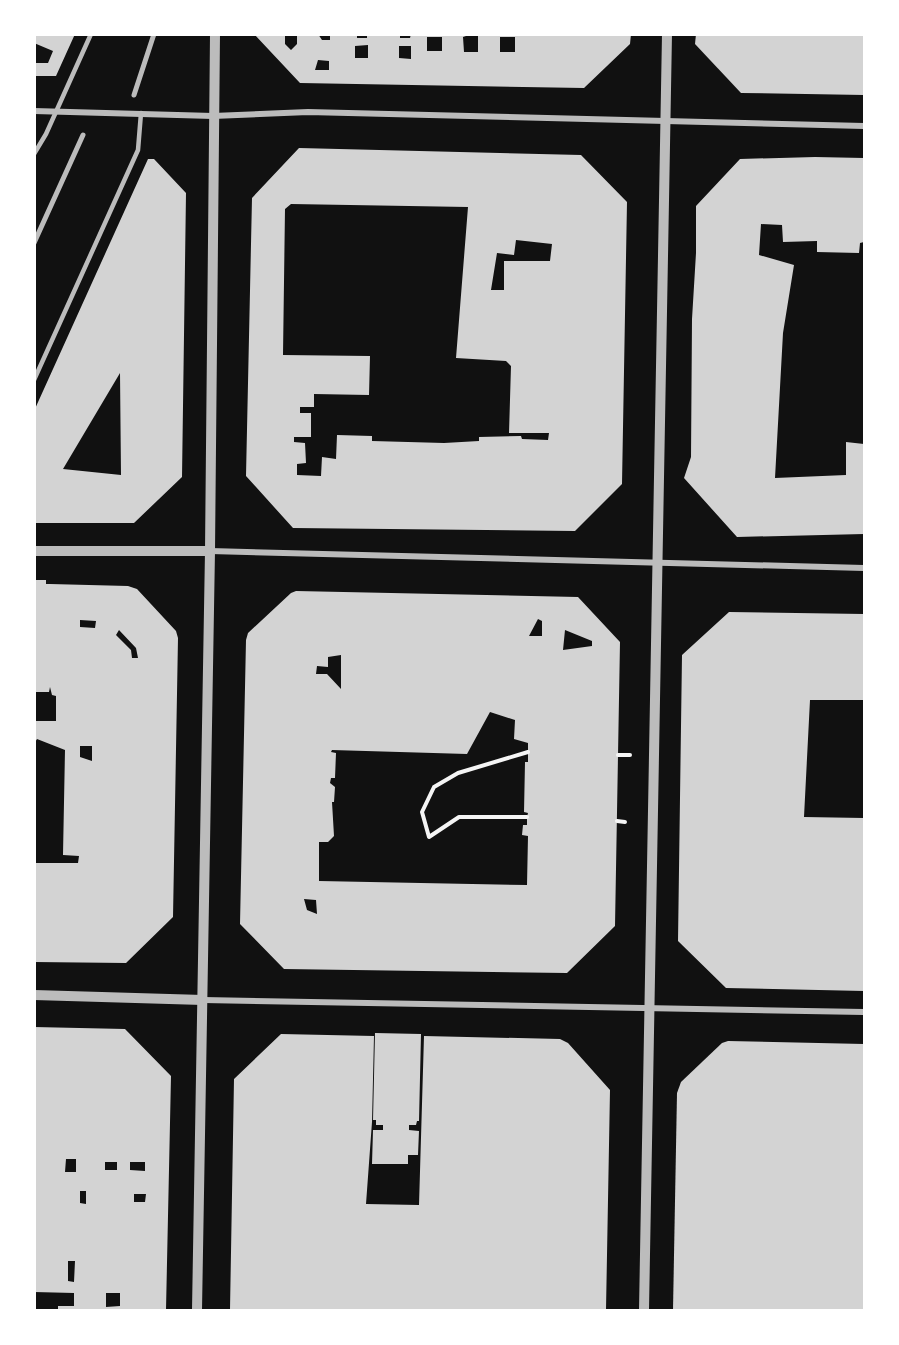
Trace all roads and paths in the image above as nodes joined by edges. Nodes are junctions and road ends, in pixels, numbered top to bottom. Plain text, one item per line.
1 (91, 34) edge
2 (154, 34) edge
3 (215, 34) edge
4 (667, 34) edge
5 (134, 95) dead end
6 (34, 111) edge
7 (55, 111) junction
8 (141, 113) junction
9 (213, 116) junction
10 (666, 122) junction
11 (864, 126) edge
12 (83, 135) dead end
13 (34, 154) edge
14 (34, 243) edge
15 (34, 380) edge
16 (34, 551) edge
17 (210, 551) junction
18 (658, 564) junction
19 (864, 568) edge
20 (528, 752) dead end
21 (618, 755) dead end
22 (630, 755) dead end
23 (527, 817) dead end
24 (617, 821) dead end
25 (625, 822) dead end
26 (34, 995) edge
27 (202, 1000) junction
28 (650, 1008) junction
29 (864, 1012) edge
30 (197, 1311) edge
31 (644, 1311) edge

1 - 7 lane
2 - 5 street
3 - 9 street
4 - 10 street
6 - 7 street
7 - 8 street
7 - 13 lane
8 - 9 street
8 - 15 lane
9 - 10 street
9 - 17 street
10 - 11 street
10 - 18 street
12 - 14 street
16 - 17 street
17 - 18 street
17 - 27 street
18 - 19 street
18 - 28 street
20 - 23 path
21 - 22 path
24 - 25 path
26 - 27 street
27 - 28 street
27 - 30 street
28 - 29 street
28 - 31 street

